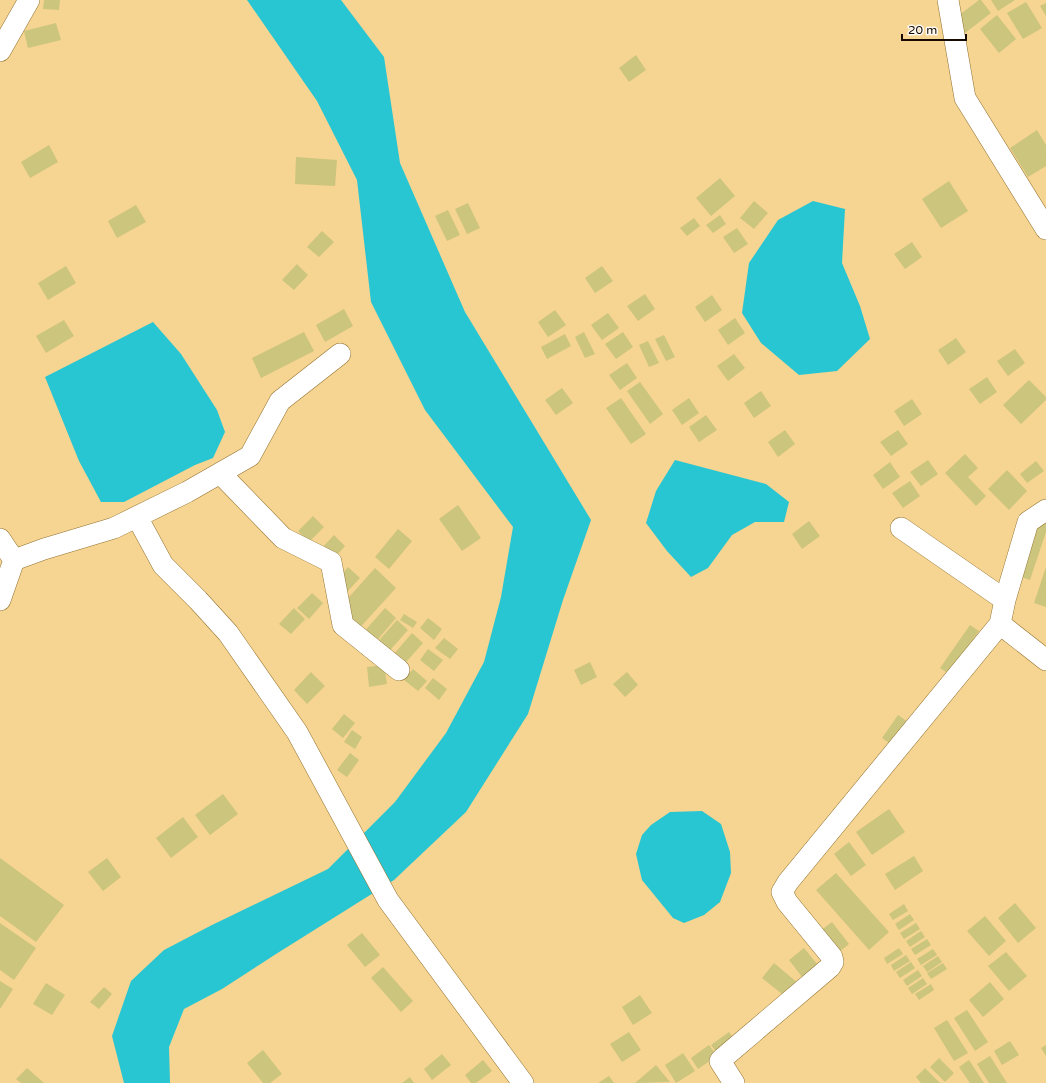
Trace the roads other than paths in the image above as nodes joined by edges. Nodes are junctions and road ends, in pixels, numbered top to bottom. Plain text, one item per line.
1 (29, 0) edge
2 (948, 0) edge
3 (0, 51) edge
4 (1046, 229) edge
5 (340, 354) dead end
6 (220, 473) junction
7 (1046, 510) edge
8 (137, 516) junction
9 (901, 528) dead end
10 (0, 540) edge
11 (14, 560) junction
12 (0, 600) edge
13 (1005, 600) junction
14 (1000, 624) junction
15 (1046, 660) edge
16 (399, 670) dead end
17 (523, 1083) edge
18 (734, 1083) edge

1 - 3 street
2 - 4 street
5 - 6 street
6 - 8 street
6 - 16 street
7 - 13 street
8 - 11 street
8 - 17 street
9 - 13 street
10 - 11 street
11 - 12 street
13 - 14 street
14 - 15 street
14 - 18 street

